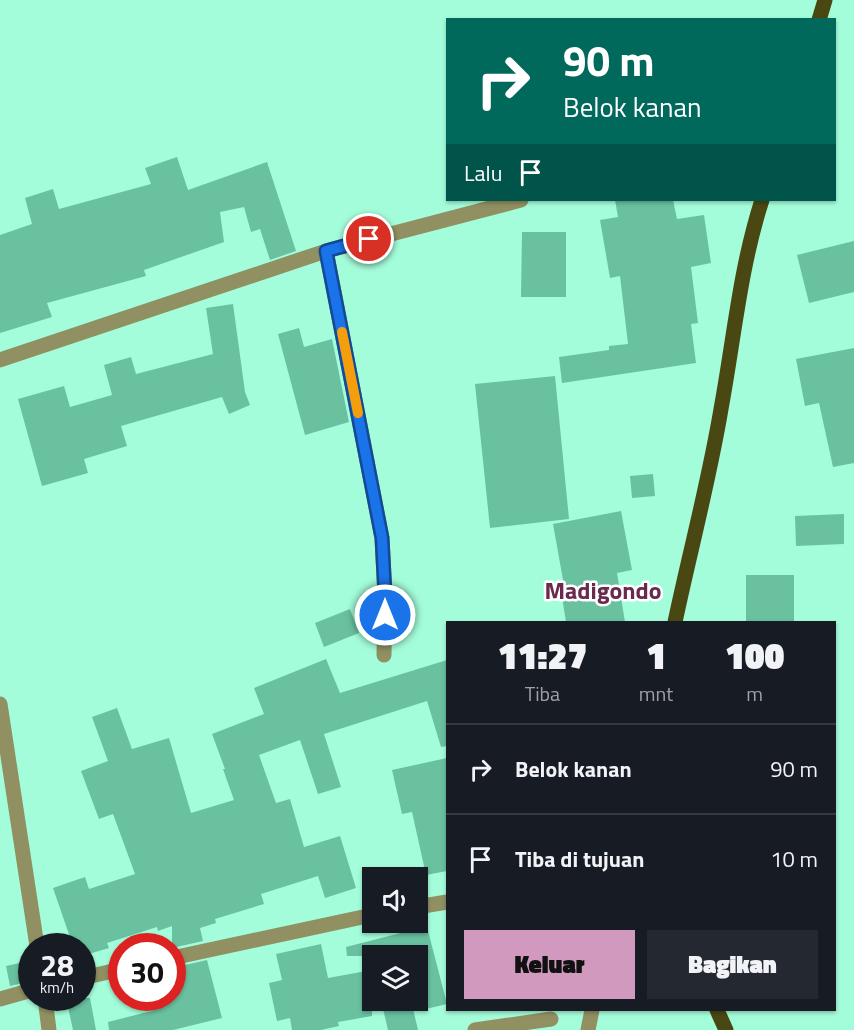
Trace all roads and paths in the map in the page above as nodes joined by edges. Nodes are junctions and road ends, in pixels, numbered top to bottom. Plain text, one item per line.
1 (825, 0) edge
2 (820, 18) edge
3 (517, 201) edge
4 (762, 201) edge
5 (326, 251) junction
6 (0, 360) edge
7 (675, 621) edge
8 (384, 654) dead end
9 (0, 704) edge
10 (446, 902) edge
11 (428, 905) edge
12 (362, 917) edge
13 (36, 933) edge
14 (186, 955) edge
15 (18, 994) edge
16 (0, 999) edge
17 (47, 1011) edge
18 (592, 1011) edge
19 (717, 1011) edge
20 (551, 1019) edge
21 (49, 1030) edge
22 (475, 1030) edge
23 (588, 1030) edge
24 (726, 1030) edge

1 - 2 main road
3 - 5 street
4 - 7 main road
5 - 6 street
5 - 8 street
9 - 13 street
10 - 11 street
12 - 14 street
15 - 16 street
17 - 21 street
18 - 23 street
19 - 24 main road
20 - 22 street

